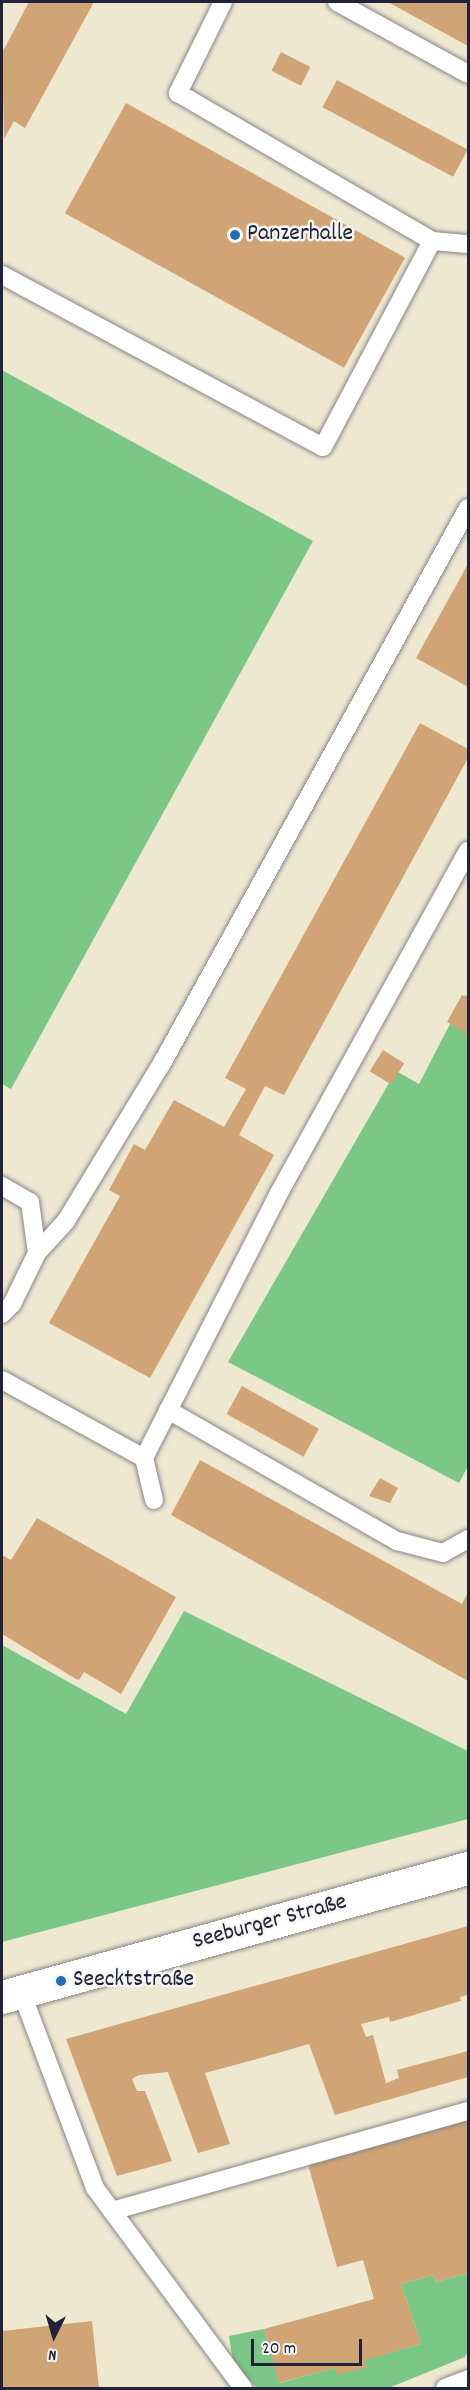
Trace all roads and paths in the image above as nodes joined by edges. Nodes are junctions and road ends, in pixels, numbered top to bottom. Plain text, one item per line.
1 (223, 2) edge
2 (337, 2) edge
3 (468, 74) edge
4 (432, 241) junction
5 (468, 244) edge
6 (2, 275) edge
7 (468, 508) edge
8 (468, 850) edge
9 (2, 1186) edge
10 (37, 1253) junction
11 (2, 1314) edge
12 (2, 1380) edge
13 (168, 1410) junction
14 (144, 1458) junction
15 (154, 1500) dead end
16 (468, 1539) edge
17 (468, 1868) edge
18 (11, 1994) edge
19 (468, 2111) edge
20 (112, 2211) junction
21 (468, 2379) edge
22 (243, 2388) edge
23 (445, 2388) edge

1 - 4 lane
2 - 3 lane
4 - 5 lane
4 - 6 lane
7 - 10 lane
8 - 13 lane
9 - 10 lane
10 - 11 lane
12 - 14 lane
13 - 14 lane
13 - 16 lane
14 - 15 lane
17 - 18 street, Seeburger Straße
18 - 20 lane
19 - 20 lane
20 - 22 lane
21 - 23 lane

